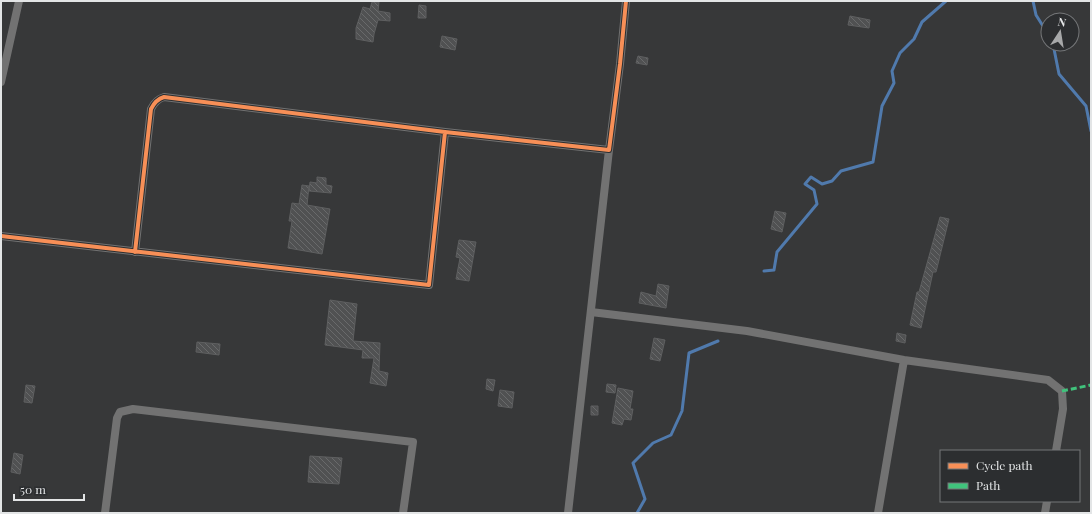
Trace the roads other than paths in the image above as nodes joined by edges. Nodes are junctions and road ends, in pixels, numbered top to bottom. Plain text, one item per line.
1 (19, 1) edge
2 (626, 1) edge
3 (1, 82) edge
4 (445, 132) junction
5 (609, 150) junction
6 (1, 236) edge
7 (135, 252) junction
8 (591, 312) junction
9 (904, 360) junction
10 (1056, 450) edge
11 (1047, 502) edge
12 (105, 513) edge
13 (403, 513) edge
14 (568, 513) edge
15 (878, 513) edge
16 (1045, 513) edge

1 - 3 street
2 - 5 street
4 - 5 street
4 - 7 street
4 - 7 street
5 - 8 street
6 - 7 street
8 - 9 street
8 - 14 street
9 - 10 street
9 - 15 street
11 - 16 street
12 - 13 street

